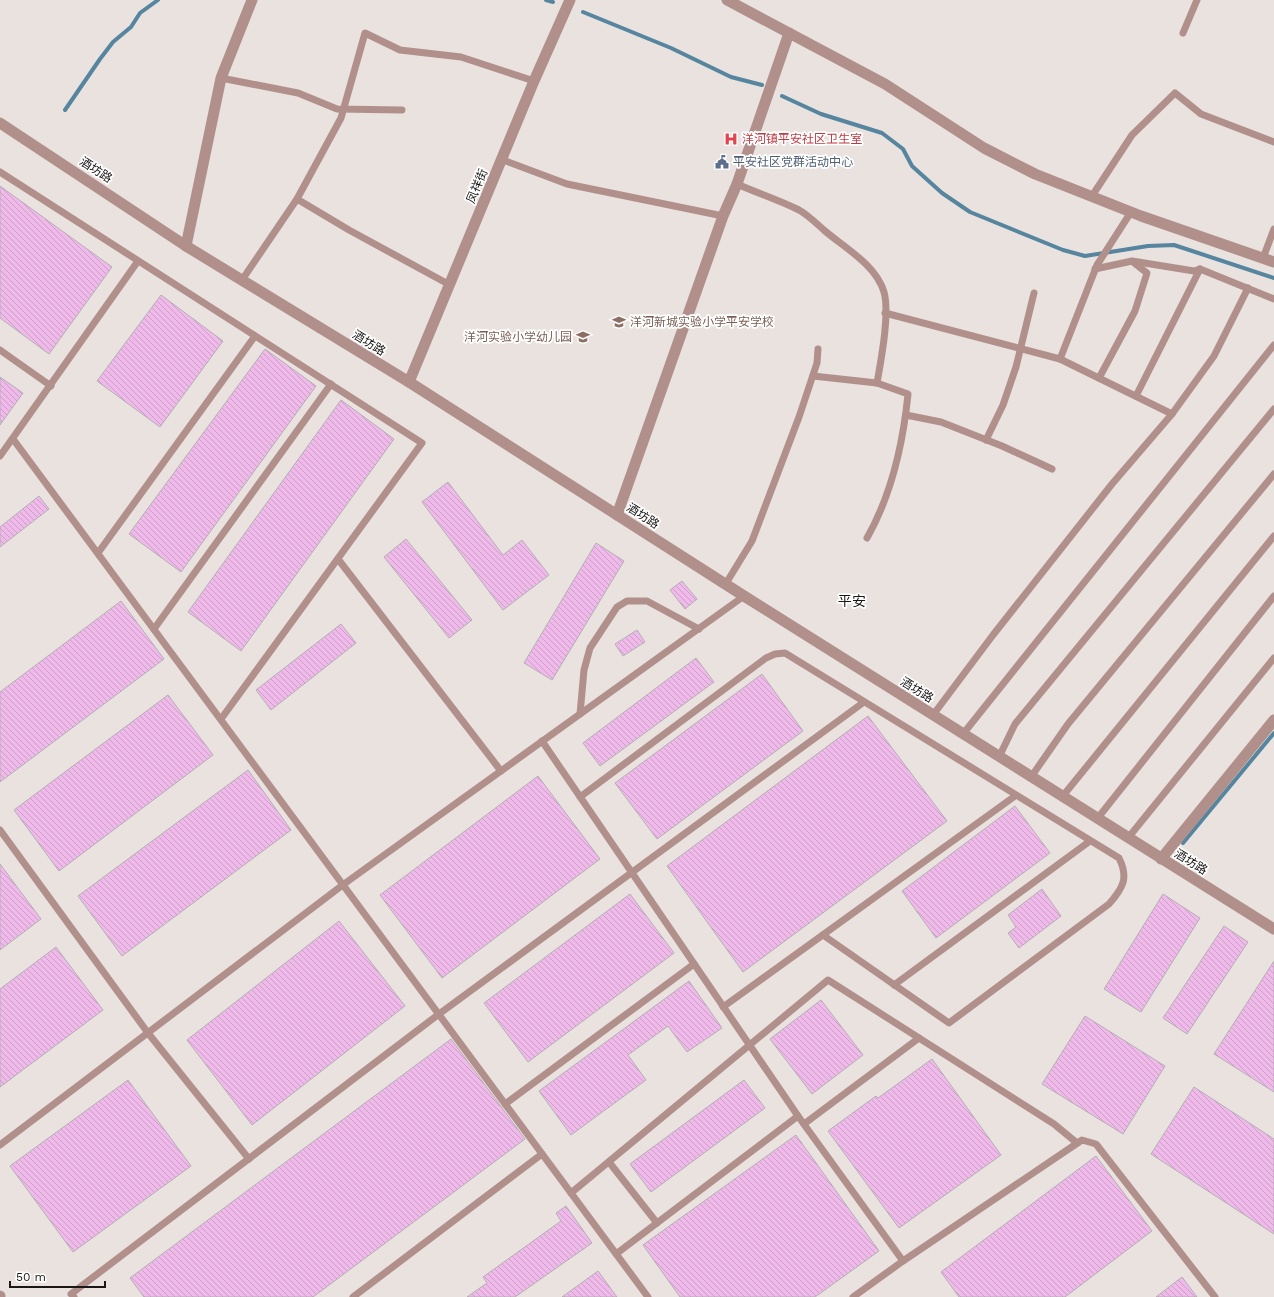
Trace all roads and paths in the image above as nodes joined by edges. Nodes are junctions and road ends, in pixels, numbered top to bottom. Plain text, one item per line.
1 (252, 0) edge
2 (570, 0) edge
3 (727, 0) edge
4 (1197, 0) edge
5 (789, 33) junction
6 (1183, 33) dead end
7 (221, 78) junction
8 (534, 81) junction
9 (343, 109) junction
10 (402, 110) dead end
11 (0, 123) edge
12 (1274, 142) edge
13 (503, 160) junction
14 (0, 172) edge
15 (737, 184) junction
16 (1092, 196) junction
17 (297, 199) junction
18 (1131, 212) junction
19 (723, 216) junction
20 (1274, 229) edge
21 (186, 246) junction
22 (1269, 260) edge
23 (138, 261) junction
24 (1132, 261) junction
25 (1095, 269) junction
26 (1200, 270) junction
27 (242, 280) junction
28 (450, 285) junction
29 (1248, 288) junction
30 (1034, 293) dead end
31 (1274, 299) edge
32 (885, 313) junction
33 (255, 336) junction
34 (1274, 345) edge
35 (1021, 348) junction
36 (818, 349) dead end
37 (0, 350) edge
38 (1060, 359) junction
39 (813, 376) junction
40 (1099, 378) junction
41 (409, 382) junction
42 (877, 383) junction
43 (331, 384) junction
44 (50, 386) junction
45 (1136, 396) junction
46 (1274, 409) edge
47 (1172, 414) junction
48 (906, 415) junction
49 (13, 439) junction
50 (986, 440) junction
51 (0, 456) edge
52 (1052, 469) dead end
53 (1274, 474) edge
54 (617, 515) junction
55 (1274, 536) edge
56 (867, 538) dead end
57 (98, 553) junction
58 (338, 559) junction
59 (725, 585) junction
60 (744, 596) junction
61 (1274, 596) edge
62 (154, 629) junction
63 (699, 629) junction
64 (1274, 658) edge
65 (864, 702) junction
66 (580, 714) junction
67 (933, 716) junction
68 (221, 718) junction
69 (1274, 720) edge
70 (963, 734) junction
71 (542, 741) junction
72 (999, 757) junction
73 (501, 771) junction
74 (1031, 777) junction
75 (1015, 796) junction
76 (580, 797) junction
77 (1062, 797) junction
78 (1096, 819) junction
79 (0, 830) edge
80 (1128, 838) junction
81 (1090, 841) junction
82 (1161, 859) junction
83 (632, 873) junction
84 (344, 884) junction
85 (1274, 929) edge
86 (823, 935) junction
87 (694, 964) junction
88 (894, 984) junction
89 (723, 1007) junction
90 (439, 1014) junction
91 (148, 1032) junction
92 (919, 1038) junction
93 (750, 1046) junction
94 (505, 1104) junction
95 (798, 1116) junction
96 (804, 1124) junction
97 (1077, 1143) junction
98 (0, 1145) edge
99 (542, 1154) junction
100 (249, 1159) junction
101 (609, 1162) junction
102 (571, 1193) junction
103 (657, 1223) junction
104 (616, 1254) junction
105 (903, 1261) junction
106 (74, 1297) edge
107 (354, 1297) edge
108 (648, 1297) edge
109 (853, 1297) edge
110 (1215, 1297) edge

1 - 7 street
2 - 8 street, 凤祥街
3 - 5 street
4 - 6 lane
5 - 15 street
5 - 16 street
7 - 9 lane
7 - 21 street
8 - 9 lane
8 - 13 street, 凤祥街
9 - 10 lane
9 - 17 lane
11 - 21 street, 酒坊路
12 - 16 lane
13 - 19 lane
13 - 28 street, 凤祥街
14 - 23 lane
15 - 19 street
15 - 32 lane
16 - 18 street
17 - 27 lane
17 - 28 lane
18 - 22 street
18 - 25 lane
19 - 54 street
20 - 22 lane
21 - 27 street, 酒坊路
23 - 33 lane
23 - 44 lane
24 - 25 lane
24 - 26 lane
24 - 40 lane
25 - 38 lane
26 - 29 lane
26 - 45 lane
27 - 41 street, 酒坊路
28 - 41 street, 凤祥街
29 - 31 lane
29 - 47 lane
30 - 35 lane
32 - 35 lane
32 - 42 lane
33 - 43 lane
33 - 57 lane
34 - 70 lane
35 - 38 lane
35 - 50 lane
36 - 39 lane
37 - 44 lane
38 - 40 lane
39 - 42 lane
39 - 59 lane
40 - 45 lane
41 - 54 street, 酒坊路
42 - 48 lane
43 - 58 lane
43 - 62 lane
44 - 49 lane
45 - 47 lane
46 - 72 lane
47 - 67 lane
48 - 50 lane
48 - 56 lane
49 - 51 lane
49 - 57 lane
50 - 52 lane
53 - 74 lane
54 - 59 street, 酒坊路
55 - 77 lane
57 - 62 lane
58 - 68 lane
58 - 73 lane
59 - 60 street, 酒坊路
60 - 63 lane
60 - 67 street, 酒坊路
61 - 78 lane
62 - 68 lane
63 - 66 lane
63 - 66 lane
64 - 80 lane
65 - 75 lane
65 - 76 lane
65 - 83 lane
66 - 71 lane
67 - 70 street, 酒坊路
68 - 84 lane
69 - 82 street
70 - 72 street, 酒坊路
71 - 73 lane
71 - 76 lane
72 - 74 street, 酒坊路
73 - 84 lane
74 - 77 street, 酒坊路
75 - 81 lane
75 - 86 lane
76 - 83 lane
77 - 78 street, 酒坊路
78 - 80 street, 酒坊路
79 - 91 lane
80 - 82 street, 酒坊路
81 - 88 lane
81 - 88 lane
82 - 85 street, 酒坊路
83 - 87 lane
83 - 90 lane
84 - 90 lane
84 - 91 lane
86 - 88 lane
86 - 89 lane
87 - 89 lane
87 - 94 lane
89 - 93 lane
90 - 94 lane
90 - 100 lane
91 - 98 lane
91 - 100 lane
92 - 93 lane
92 - 96 lane
92 - 97 lane
93 - 95 lane
93 - 101 lane
94 - 99 lane
95 - 96 lane
95 - 103 lane
96 - 105 lane
97 - 105 lane
97 - 110 lane
99 - 102 lane
99 - 107 lane
100 - 106 lane
101 - 102 lane
101 - 103 lane
102 - 104 lane
103 - 104 lane
104 - 108 lane
105 - 109 lane

